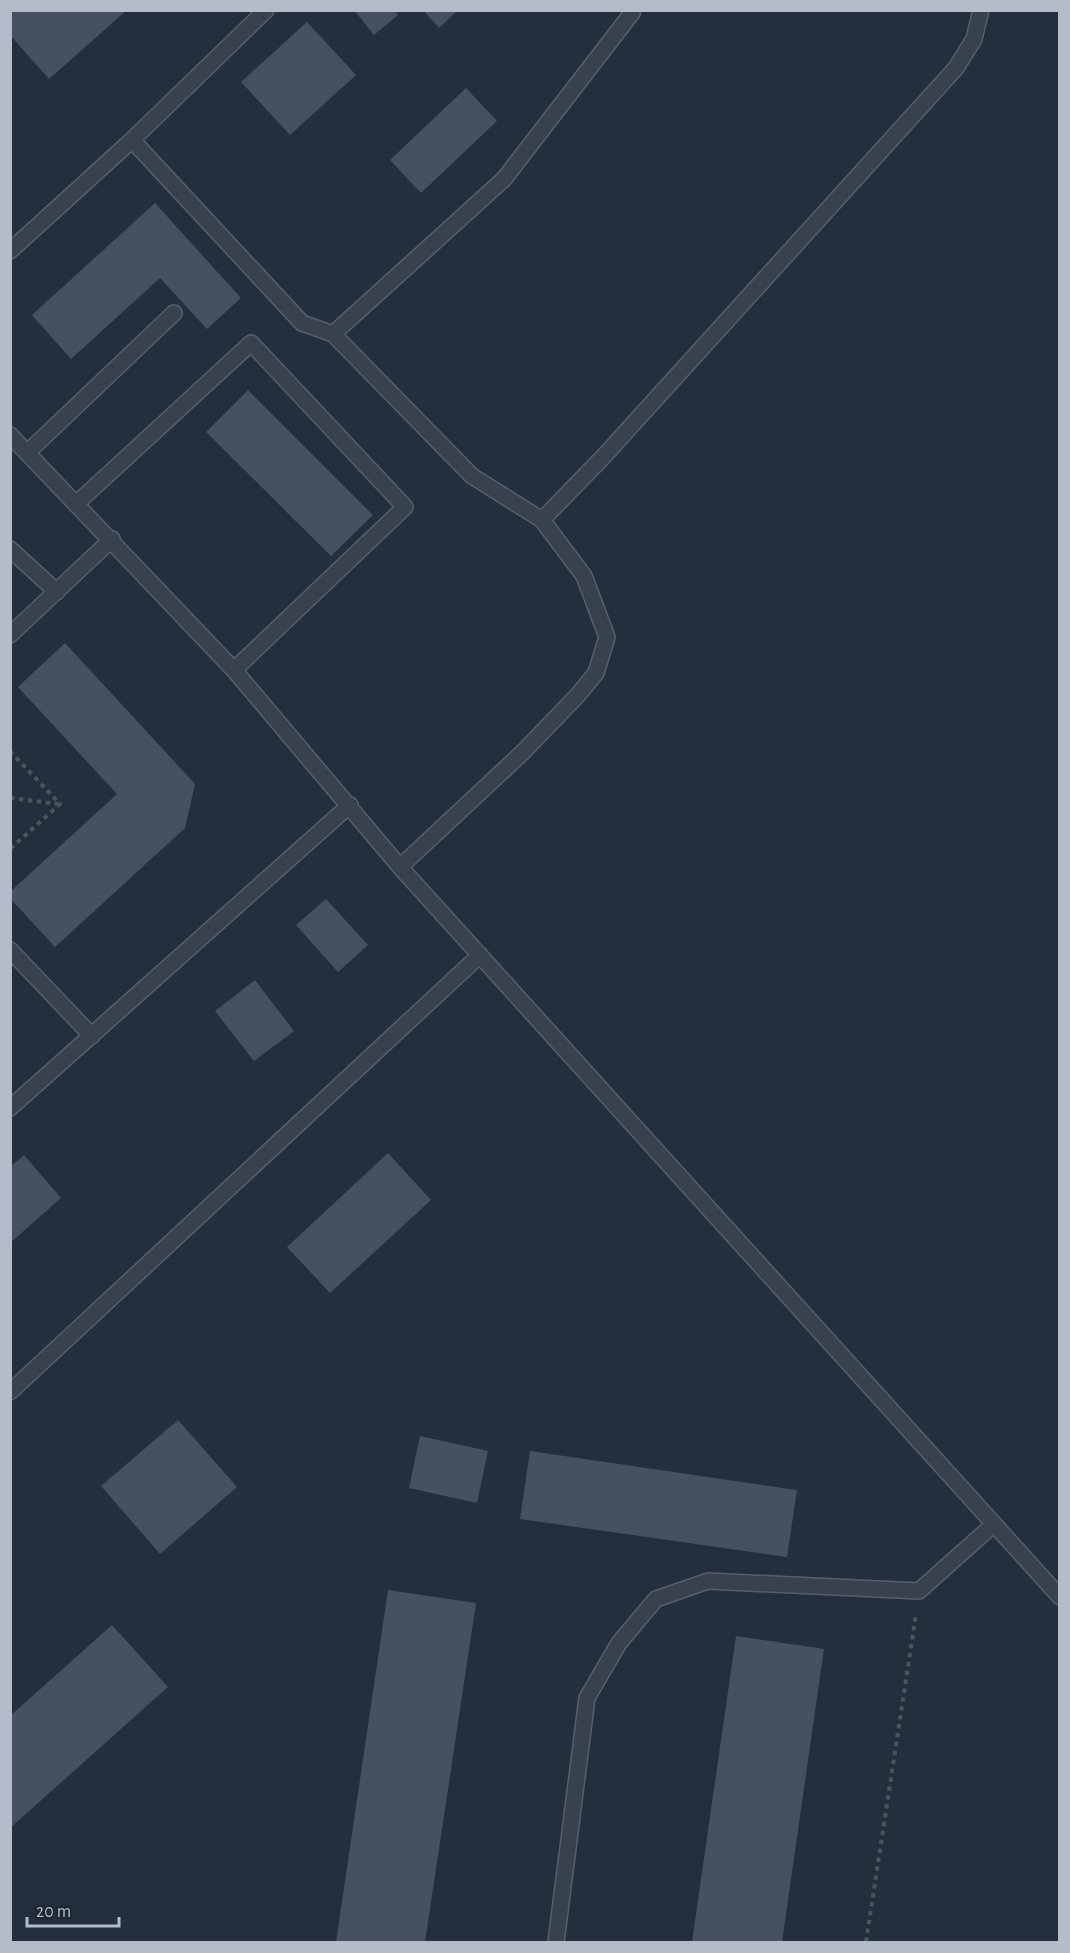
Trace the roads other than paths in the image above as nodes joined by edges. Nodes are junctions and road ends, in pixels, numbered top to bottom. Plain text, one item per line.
1 (266, 10) edge
2 (981, 10) edge
3 (632, 11) edge
4 (132, 140) junction
5 (10, 250) edge
6 (174, 313) dead end
7 (333, 334) junction
8 (10, 435) edge
9 (28, 452) junction
10 (78, 503) junction
11 (542, 520) junction
12 (112, 539) junction
13 (10, 549) edge
14 (57, 592) junction
15 (10, 635) edge
16 (234, 670) junction
17 (350, 805) junction
18 (400, 867) junction
19 (10, 950) edge
20 (480, 955) junction
21 (92, 1036) junction
22 (10, 1108) edge
23 (10, 1392) edge
24 (994, 1524) junction
25 (1059, 1597) edge
26 (556, 1942) edge

1 - 4 lane
2 - 11 lane
3 - 7 lane
4 - 5 lane
4 - 7 lane
6 - 9 lane
7 - 11 lane
8 - 9 lane
9 - 10 lane
10 - 12 lane
10 - 16 lane
11 - 18 lane
12 - 14 lane
12 - 16 lane
13 - 14 lane
14 - 15 lane
16 - 17 lane
17 - 18 lane
17 - 21 lane
18 - 20 lane
19 - 21 lane
20 - 23 lane
20 - 24 lane
21 - 22 lane
24 - 25 lane
24 - 26 lane

